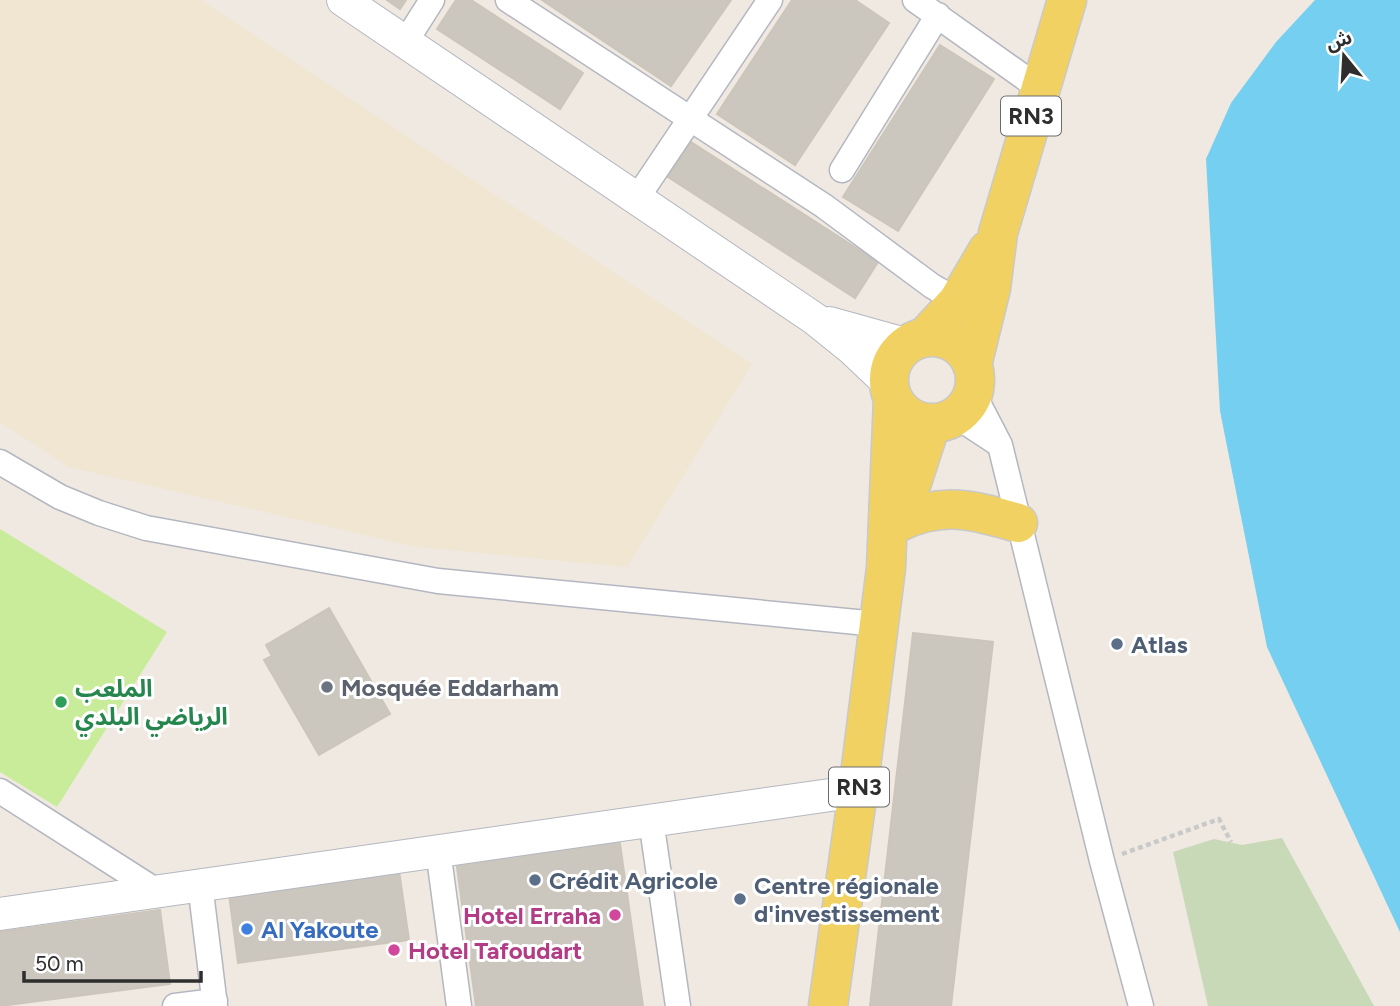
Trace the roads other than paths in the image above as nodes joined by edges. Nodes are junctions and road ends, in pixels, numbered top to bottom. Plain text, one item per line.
1 (343, 0) edge
2 (432, 0) edge
3 (508, 0) edge
4 (770, 0) edge
5 (915, 0) edge
6 (1067, 0) edge
7 (938, 15) junction
8 (406, 41) junction
9 (1040, 89) junction
10 (691, 118) junction
11 (842, 170) dead end
12 (637, 198) junction
13 (998, 233) junction
14 (958, 301) junction
15 (815, 320) junction
16 (916, 342) junction
17 (891, 391) junction
18 (958, 399) junction
19 (0, 462) edge
20 (900, 522) junction
21 (1018, 523) junction
22 (886, 568) junction
23 (877, 624) junction
24 (0, 791) edge
25 (858, 791) junction
26 (651, 820) junction
27 (438, 850) junction
28 (200, 884) junction
29 (155, 890) junction
30 (0, 914) edge
31 (215, 1003) edge
32 (175, 1006) edge
33 (459, 1006) edge
34 (678, 1006) edge
35 (828, 1006) edge
36 (1141, 1006) edge

1 - 8 street
2 - 8 street
3 - 10 street
4 - 10 street
5 - 7 street
6 - 9 main road, RN3
7 - 9 street
7 - 11 street
8 - 12 street
9 - 13 main road, RN3
10 - 12 street
10 - 14 street
12 - 15 street
13 - 14 main road, RN3
13 - 18 main road, RN3
14 - 16 main road, RN3
15 - 16 street
15 - 17 street
16 - 17 main road, RN3
16 - 18 main road
17 - 18 main road
17 - 22 main road, RN3
18 - 20 main road, RN3
18 - 21 street
19 - 23 street
20 - 21 main road
20 - 22 main road, RN3
21 - 36 street
22 - 23 main road, RN3
23 - 25 main road, RN3
24 - 29 street
25 - 26 street
25 - 35 main road, RN3
26 - 27 street
26 - 34 street
27 - 28 street
27 - 33 street
28 - 29 street
28 - 31 street
29 - 30 street
31 - 32 street

